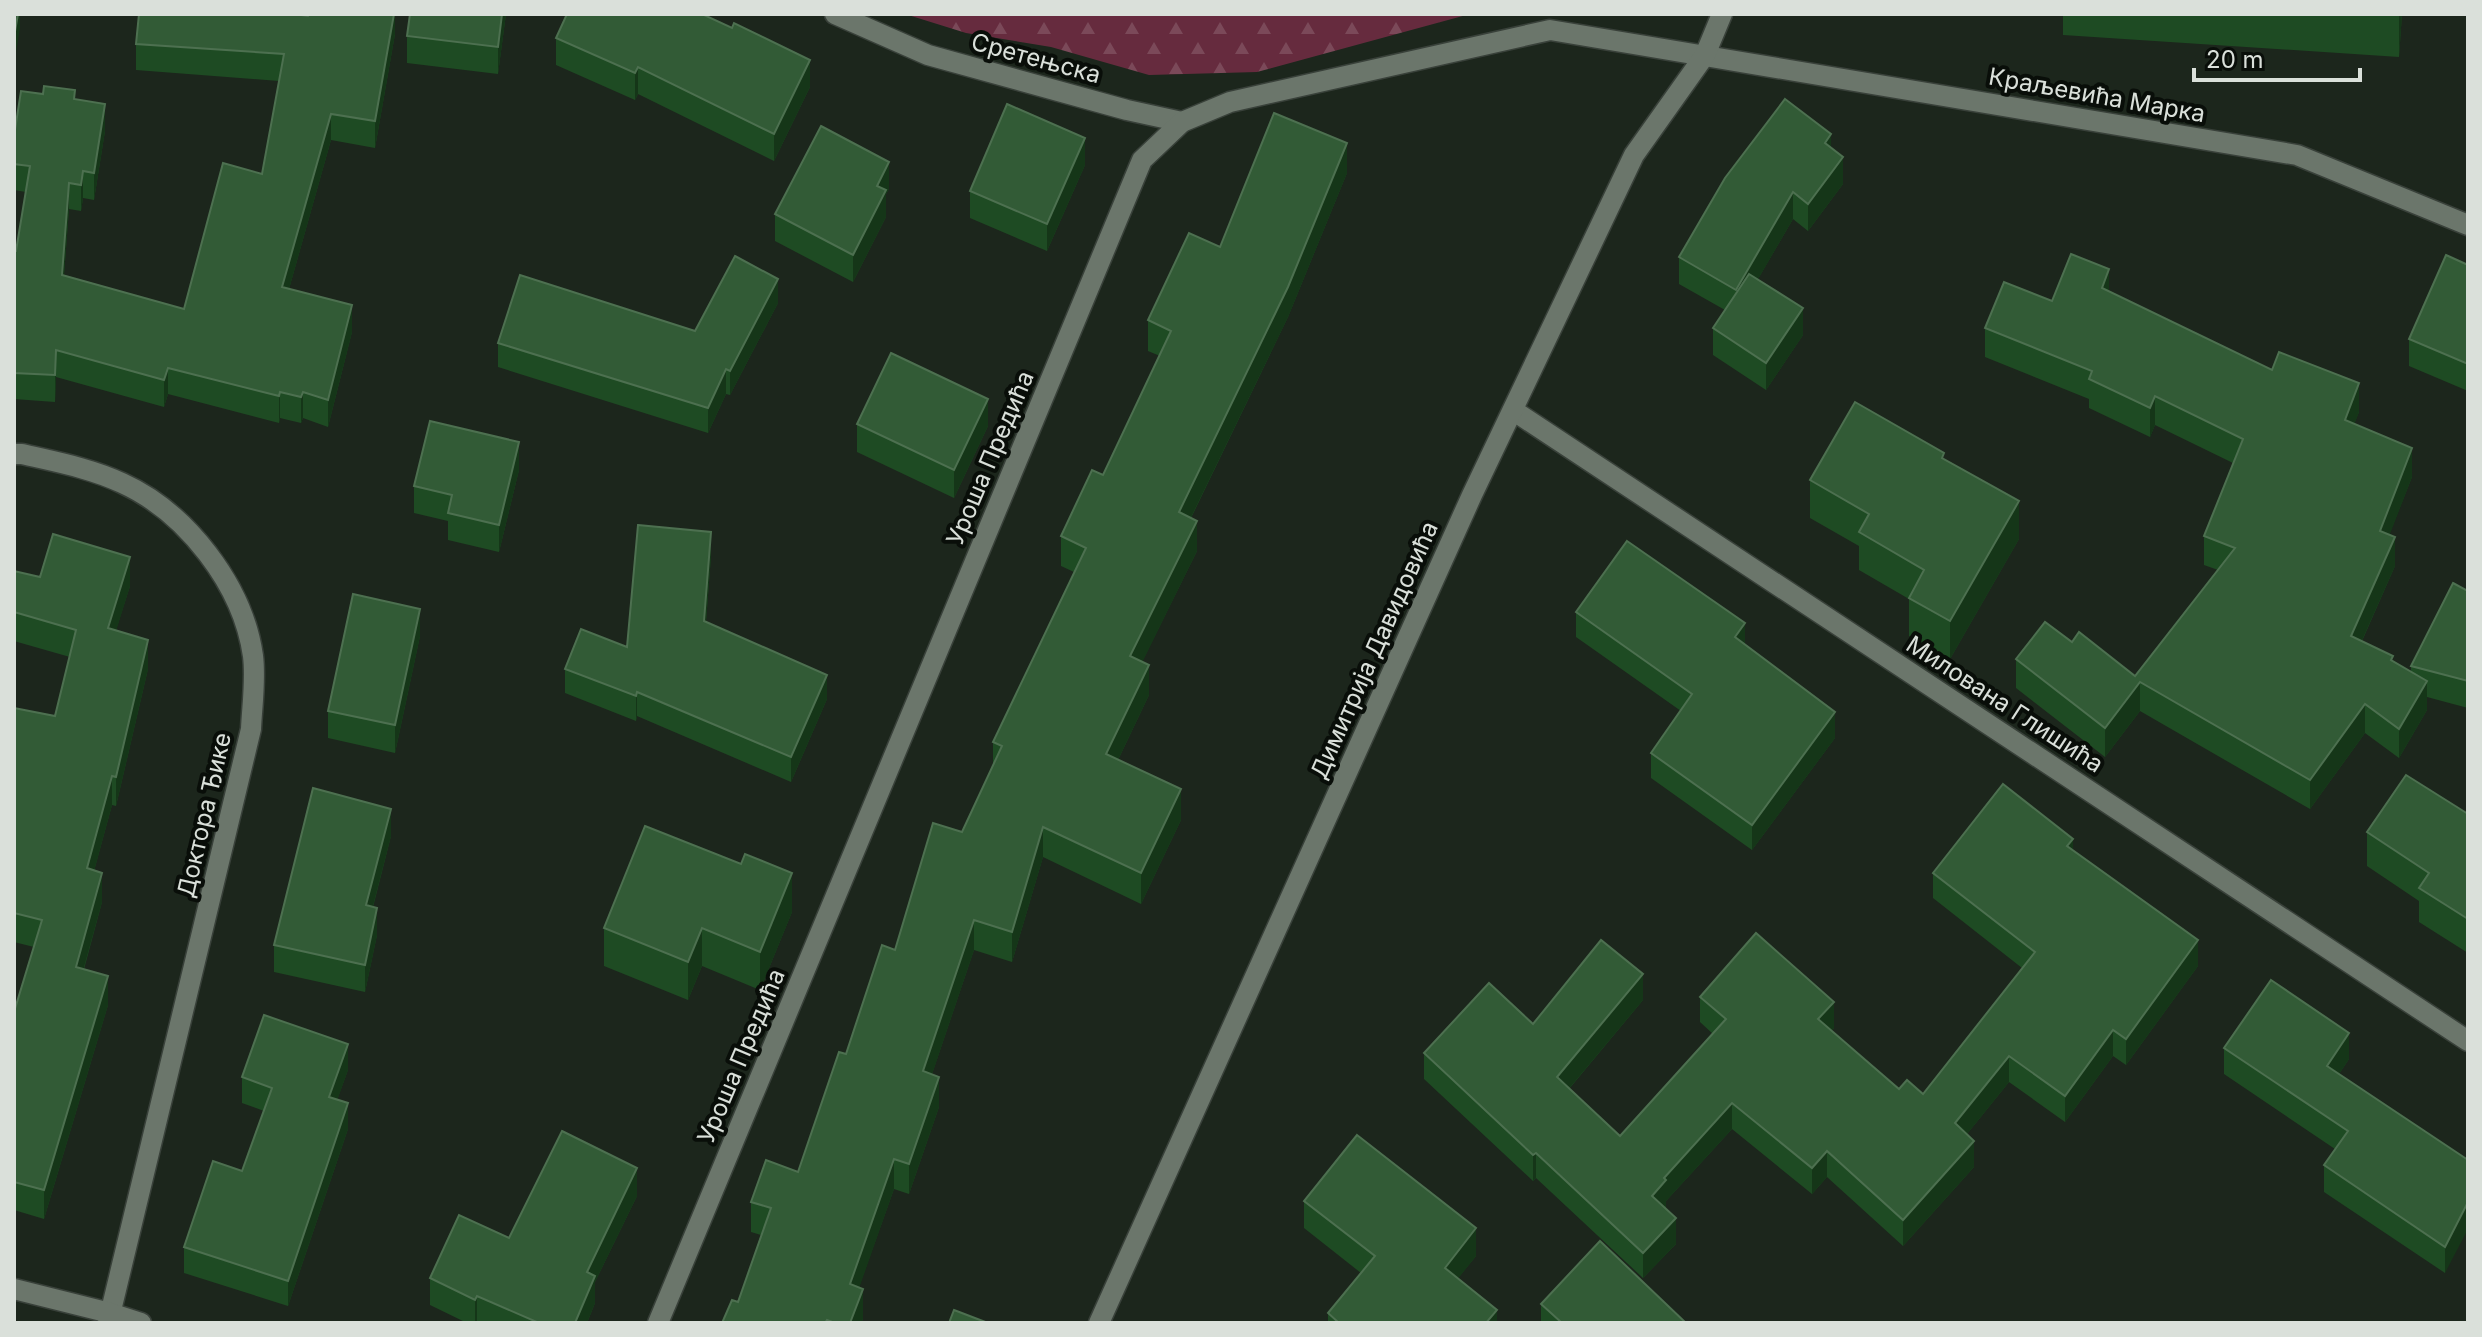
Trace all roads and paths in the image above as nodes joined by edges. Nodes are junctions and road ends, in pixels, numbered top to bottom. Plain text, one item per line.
1 (835, 14) edge
2 (1722, 14) edge
3 (1705, 55) junction
4 (1182, 122) junction
5 (2468, 225) edge
6 (1514, 411) junction
7 (14, 454) edge
8 (2468, 1041) edge
9 (14, 1289) edge
10 (109, 1318) edge
11 (141, 1323) edge
12 (658, 1323) edge
13 (1099, 1323) edge

1 - 4 street, Сретењска
2 - 3 street, Димитрија Давидовића
3 - 4 street, Уроша Предића
3 - 5 street, Краљевића Марка
3 - 6 street, Димитрија Давидовића
4 - 12 street, Уроша Предића
6 - 8 street, Милована Глишића
6 - 13 street, Димитрија Давидовића
7 - 10 street, Доктора Ђике
9 - 10 street
10 - 11 street

